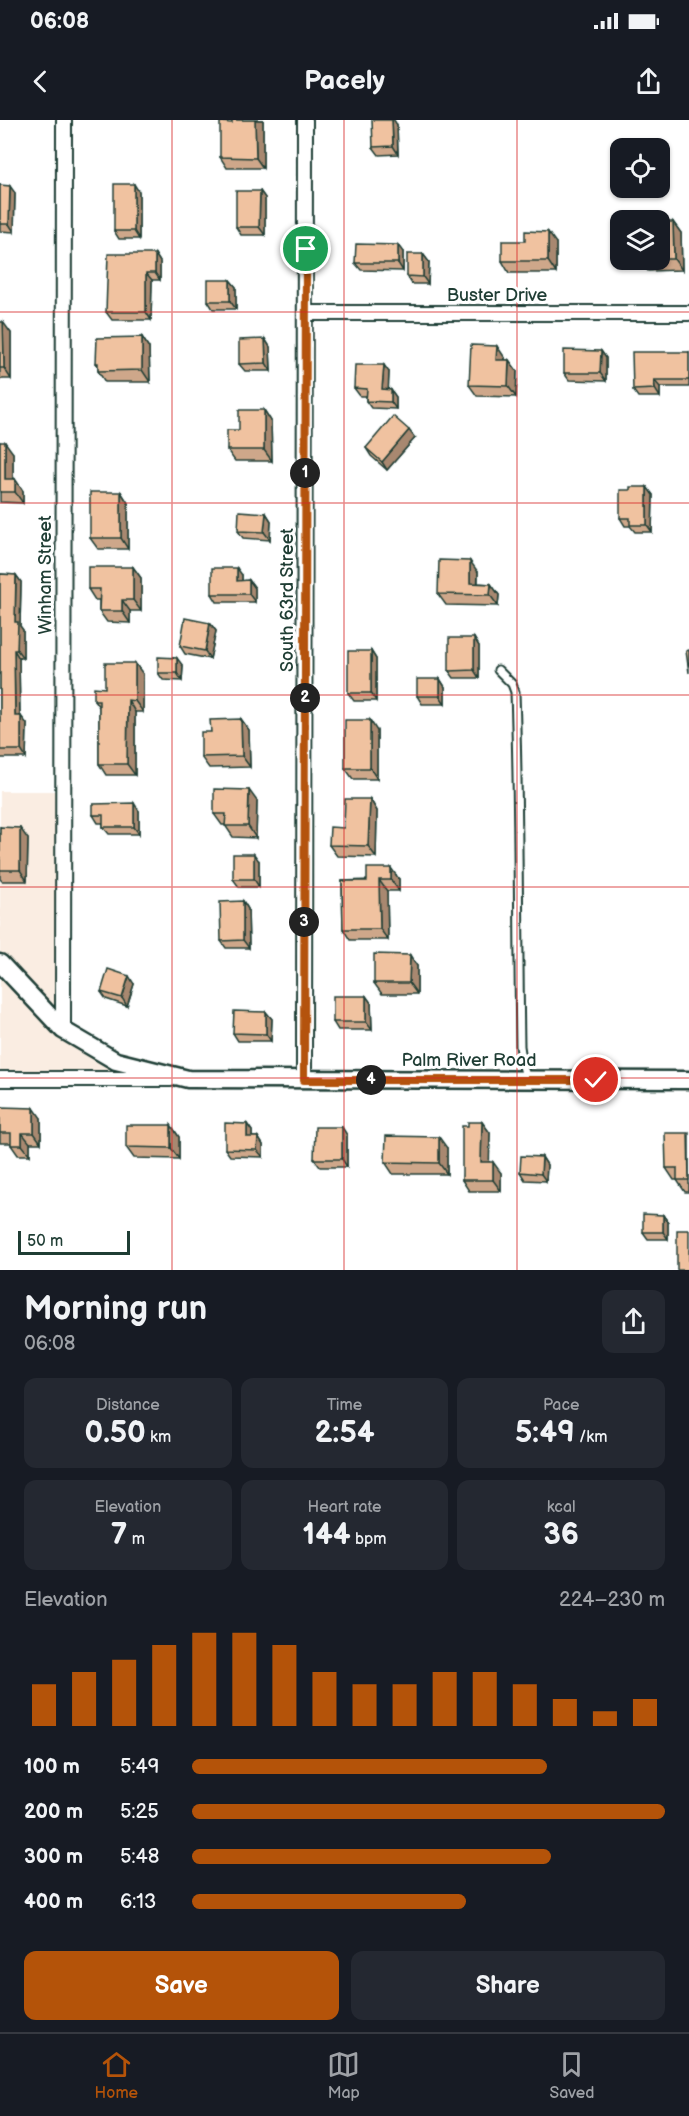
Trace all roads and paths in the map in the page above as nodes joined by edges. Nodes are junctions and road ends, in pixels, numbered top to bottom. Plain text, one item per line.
1 (64, 120) edge
2 (305, 120) edge
3 (306, 313) junction
4 (689, 313) edge
5 (498, 670) dead end
6 (0, 963) edge
7 (63, 1030) junction
8 (188, 1078) junction
9 (0, 1079) edge
10 (304, 1080) junction
11 (528, 1080) junction
12 (689, 1080) edge

1 - 7 street, Winham Street
2 - 3 street, South 63rd Street
3 - 4 street, Buster Drive
3 - 10 street, South 63rd Street
5 - 11 lane
6 - 7 street, Palm River Road
7 - 8 street, Palm River Road
8 - 9 street
8 - 10 street, Palm River Road
10 - 11 street, Palm River Road
11 - 12 street, Palm River Road

